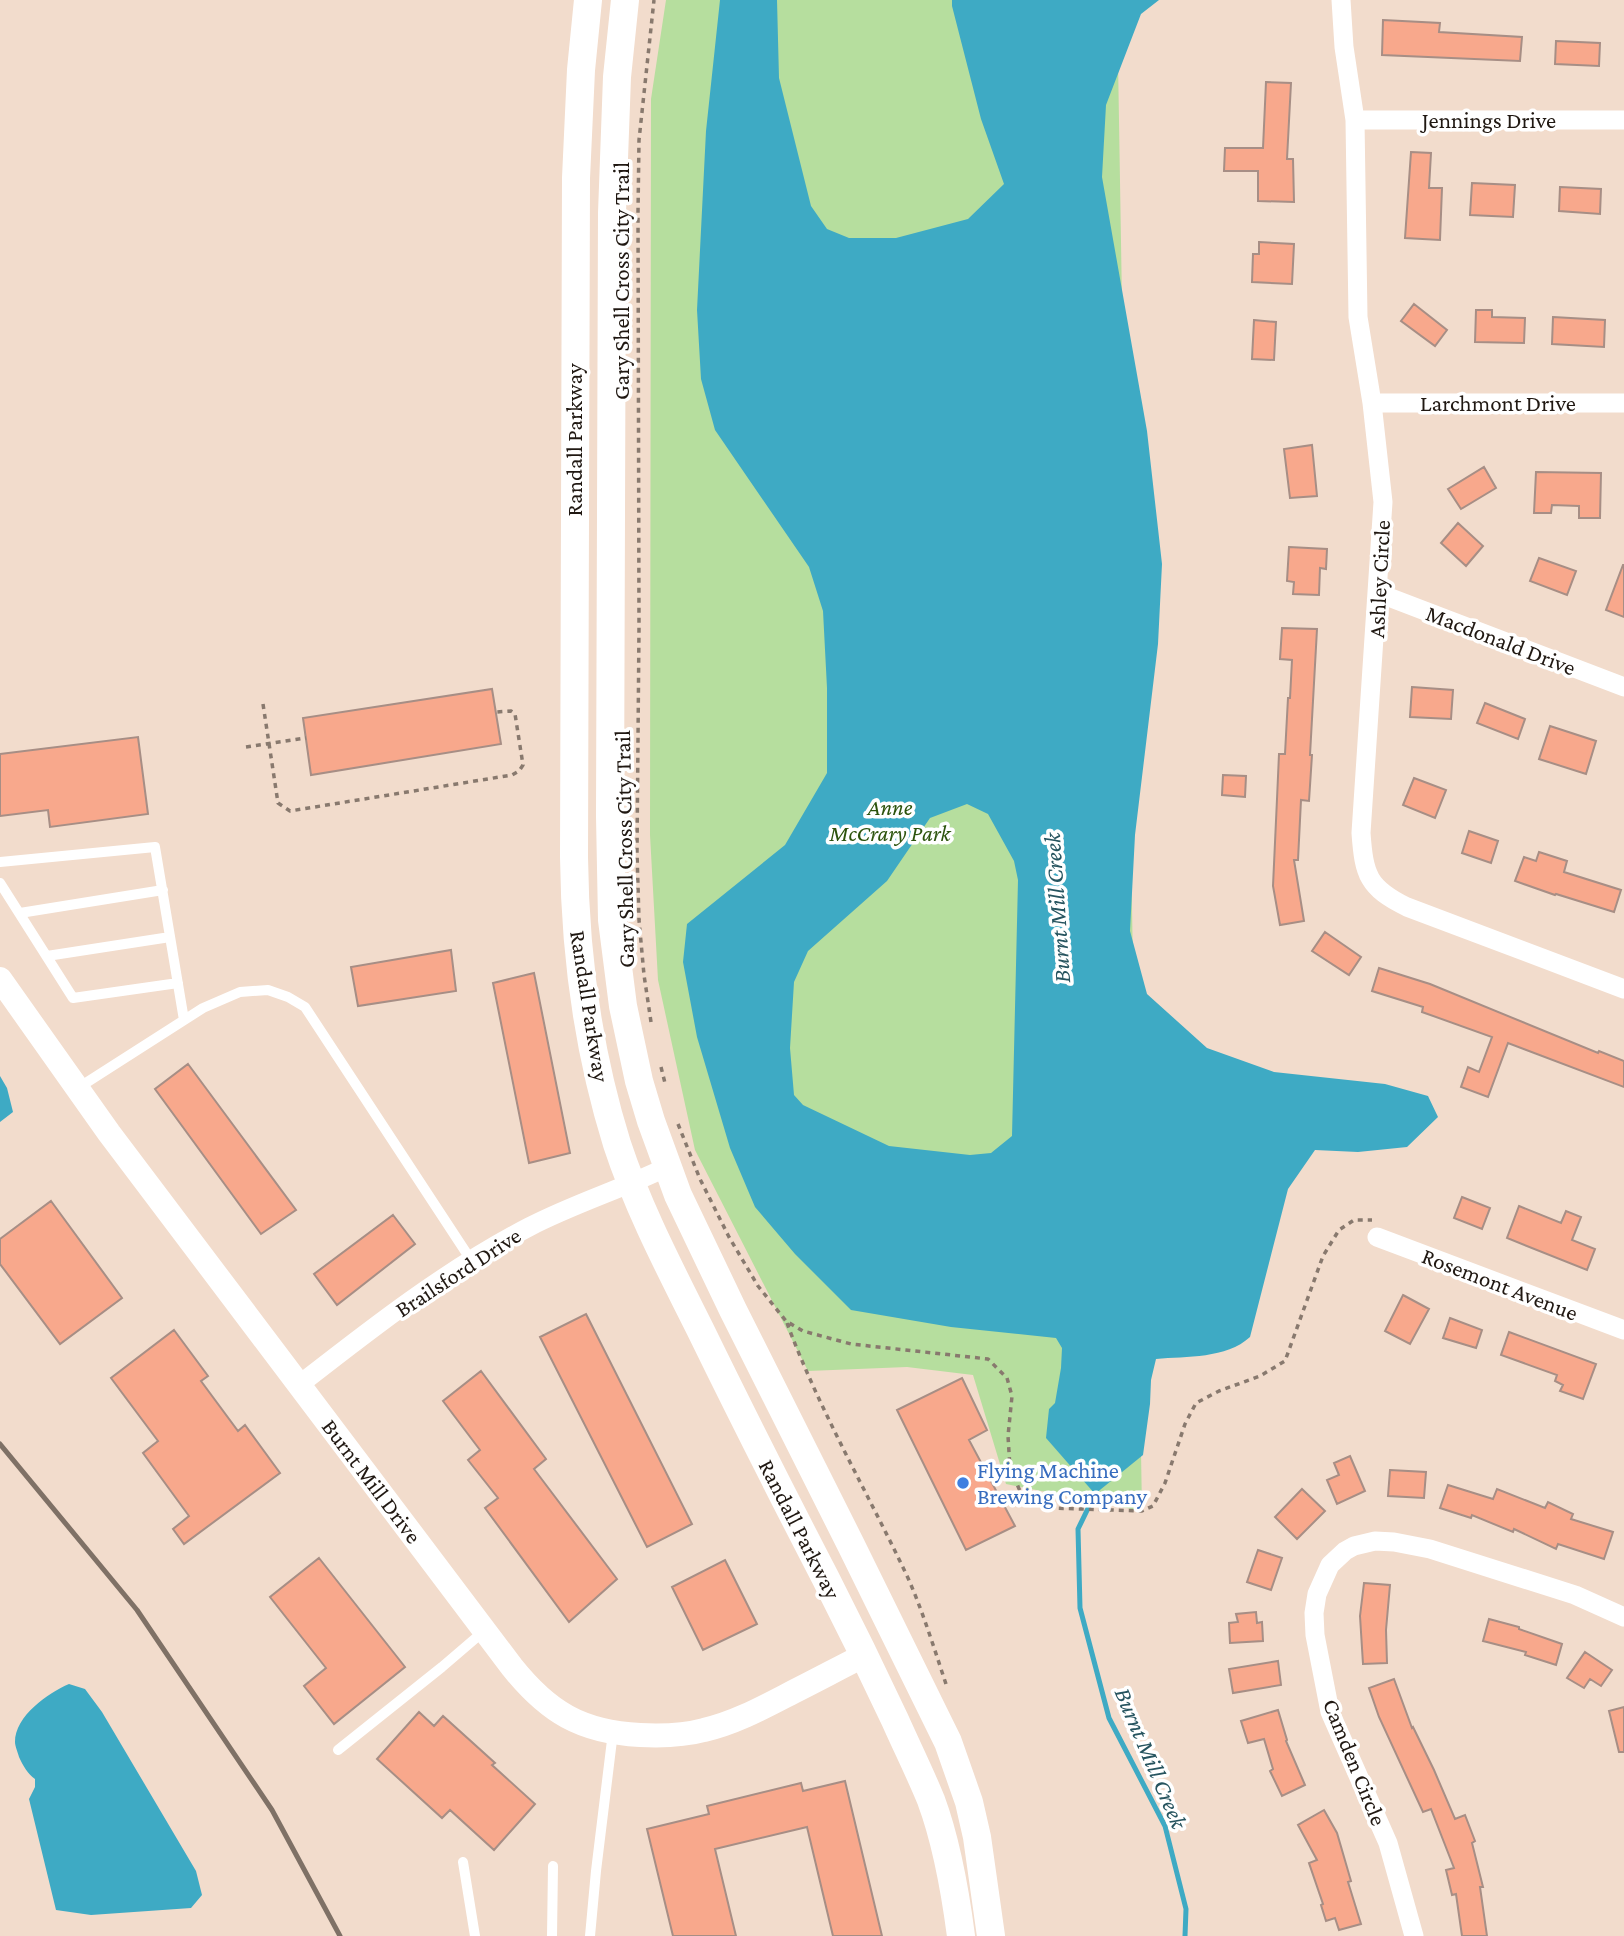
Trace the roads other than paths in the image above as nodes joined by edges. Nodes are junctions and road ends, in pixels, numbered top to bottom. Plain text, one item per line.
1 (588, 0) edge
2 (625, 0) edge
3 (1341, 0) edge
4 (1355, 120) junction
5 (1624, 120) edge
6 (1372, 403) junction
7 (1624, 403) edge
8 (1378, 593) junction
9 (1624, 687) edge
10 (0, 862) edge
11 (0, 883) edge
12 (163, 890) junction
13 (20, 913) junction
14 (170, 937) junction
15 (47, 956) junction
16 (0, 979) edge
17 (178, 983) junction
18 (1624, 989) edge
19 (184, 1020) junction
20 (77, 1089) junction
21 (667, 1167) junction
22 (632, 1184) junction
23 (1379, 1230) road end
24 (471, 1259) junction
25 (1624, 1330) edge
26 (299, 1385) junction
27 (1624, 1617) edge
28 (485, 1630) junction
29 (898, 1640) junction
30 (865, 1655) junction
31 (613, 1732) junction
32 (338, 1750) dead end
33 (463, 1862) dead end
34 (553, 1866) dead end
35 (475, 1936) edge
36 (551, 1936) edge
37 (590, 1936) edge
38 (961, 1936) edge
39 (991, 1936) edge
40 (1414, 1936) edge

1 - 22 main road, Randall Parkway
2 - 21 main road, Randall Parkway
3 - 4 street, Ashley Circle
4 - 5 street, Jennings Drive
4 - 6 street, Ashley Circle
6 - 7 street, Larchmont Drive
6 - 8 street, Ashley Circle
8 - 9 street, Macdonald Drive
8 - 18 street, Ashley Circle
10 - 12 lane
11 - 13 lane
12 - 13 lane
12 - 14 lane
13 - 15 lane
14 - 15 lane
14 - 17 lane
15 - 17 lane
16 - 20 street, Burnt Mill Drive
17 - 19 lane
19 - 20 lane
19 - 24 lane
20 - 26 street, Burnt Mill Drive
21 - 22 street, Brailsford Drive
21 - 29 main road, Randall Parkway
22 - 24 street, Brailsford Drive
22 - 30 main road, Randall Parkway
23 - 25 street, Rosemont Avenue
24 - 26 street, Brailsford Drive
26 - 28 street, Burnt Mill Drive
27 - 40 street, Camden Circle
28 - 31 street, Burnt Mill Drive
28 - 32 lane
29 - 30 street
29 - 39 main road, Randall Parkway
30 - 31 street, Burnt Mill Drive
30 - 38 main road, Randall Parkway
31 - 37 lane
33 - 35 lane
34 - 36 lane

